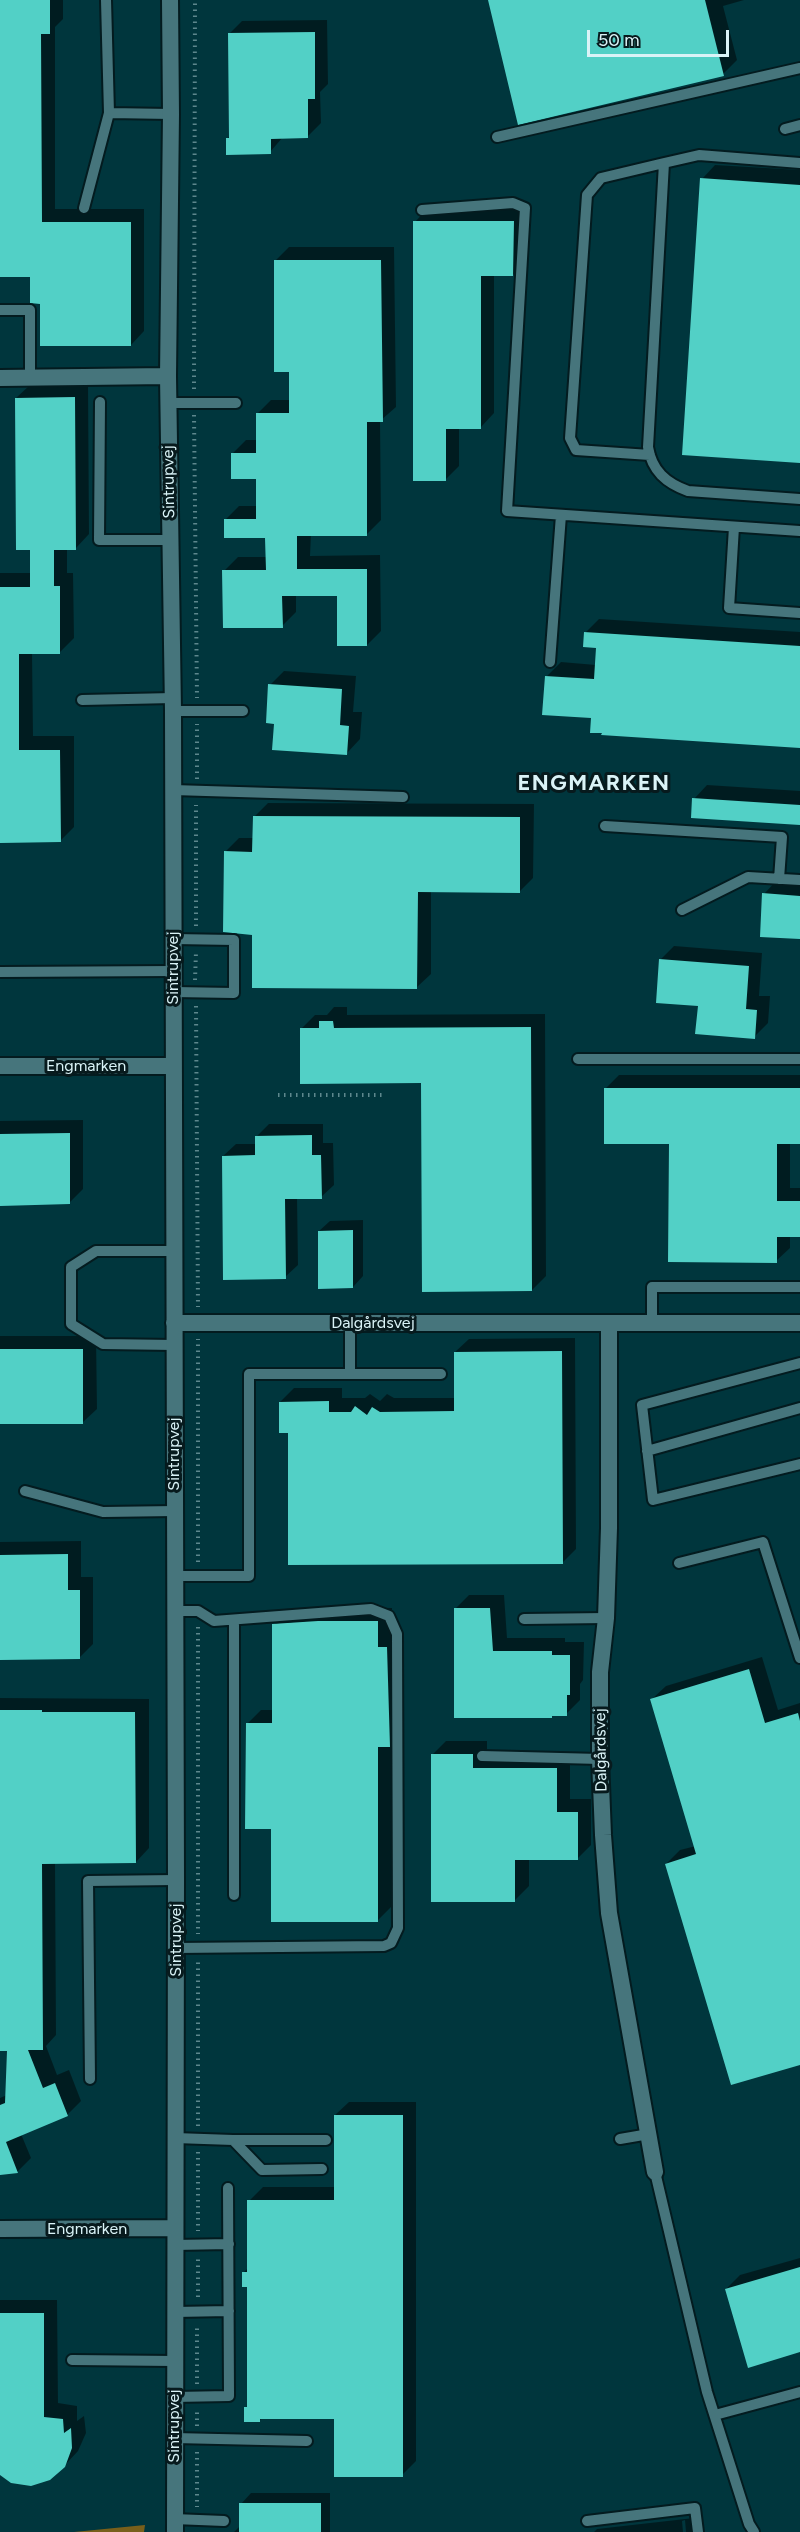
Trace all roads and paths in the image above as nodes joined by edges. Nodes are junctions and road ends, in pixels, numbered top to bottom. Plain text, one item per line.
1 (106, 0) edge
2 (170, 0) edge
3 (195, 0) edge
4 (800, 68) edge
5 (108, 113) junction
6 (171, 114) junction
7 (800, 126) edge
8 (784, 129) dead end
9 (497, 137) dead end
10 (664, 163) junction
11 (800, 163) edge
12 (84, 208) dead end
13 (422, 210) dead end
14 (0, 310) edge
15 (168, 376) junction
16 (0, 378) edge
17 (30, 378) junction
18 (100, 402) dead end
19 (168, 403) junction
20 (194, 403) junction
21 (236, 403) dead end
22 (650, 455) junction
23 (800, 499) edge
24 (561, 515) junction
25 (734, 527) junction
26 (800, 531) edge
27 (170, 540) junction
28 (800, 613) edge
29 (550, 662) dead end
30 (82, 700) dead end
31 (173, 704) junction
32 (197, 711) junction
33 (243, 711) dead end
34 (173, 790) junction
35 (196, 790) junction
36 (403, 797) dead end
37 (605, 826) dead end
38 (778, 879) junction
39 (800, 880) edge
40 (682, 910) dead end
41 (174, 939) junction
42 (196, 939) junction
43 (174, 971) junction
44 (0, 972) edge
45 (174, 992) junction
46 (195, 993) junction
47 (578, 1059) dead end
48 (800, 1059) edge
49 (0, 1066) edge
50 (173, 1066) junction
51 (278, 1095) dead end
52 (386, 1095) dead end
53 (173, 1251) junction
54 (800, 1287) edge
55 (174, 1323) junction
56 (198, 1323) junction
57 (350, 1323) junction
58 (609, 1323) junction
59 (652, 1323) junction
60 (800, 1323) edge
61 (174, 1345) junction
62 (800, 1364) edge
63 (350, 1374) junction
64 (441, 1374) dead end
65 (800, 1408) edge
66 (647, 1451) junction
67 (800, 1464) edge
68 (26, 1491) dead end
69 (175, 1511) junction
70 (679, 1563) dead end
71 (175, 1576) junction
72 (198, 1576) junction
73 (175, 1611) junction
74 (198, 1611) junction
75 (606, 1618) junction
76 (524, 1619) dead end
77 (234, 1621) junction
78 (800, 1658) edge
79 (482, 1756) dead end
80 (600, 1759) junction
81 (176, 1880) junction
82 (234, 1895) dead end
83 (176, 1948) junction
84 (198, 1948) junction
85 (90, 2079) dead end
86 (649, 2134) junction
87 (198, 2137) junction
88 (175, 2138) junction
89 (620, 2139) dead end
90 (233, 2140) junction
91 (326, 2140) dead end
92 (322, 2169) dead end
93 (655, 2172) joint
94 (228, 2188) dead end
95 (0, 2229) edge
96 (175, 2237) junction
97 (198, 2244) junction
98 (229, 2244) junction
99 (198, 2311) junction
100 (229, 2311) junction
101 (175, 2312) junction
102 (72, 2360) dead end
103 (174, 2361) junction
104 (800, 2392) edge
105 (174, 2397) junction
106 (197, 2397) junction
107 (715, 2415) junction
108 (174, 2438) junction
109 (197, 2439) junction
110 (307, 2441) dead end
111 (198, 2520) junction
112 (224, 2521) dead end
113 (587, 2521) dead end
114 (174, 2525) edge
115 (698, 2532) edge
116 (754, 2532) edge

1 - 5 lane
2 - 6 street, Sintrupvej
3 - 20 path
4 - 9 lane
5 - 6 lane
5 - 12 lane
6 - 15 street, Sintrupvej
7 - 8 lane
10 - 11 lane
10 - 22 lane
10 - 22 lane
13 - 24 lane
14 - 17 lane
15 - 17 street
15 - 19 street, Sintrupvej
16 - 17 street
18 - 27 lane
19 - 20 lane
19 - 27 street, Sintrupvej
20 - 21 lane
20 - 32 path
22 - 23 lane
24 - 25 lane
24 - 29 lane
25 - 26 lane
25 - 28 lane
27 - 31 street, Sintrupvej
30 - 31 lane
31 - 32 lane
31 - 34 street, Sintrupvej
32 - 33 lane
32 - 35 path
34 - 35 lane
34 - 41 street, Sintrupvej
35 - 36 lane
35 - 42 path
37 - 38 lane
38 - 39 lane
38 - 40 lane
41 - 42 lane
41 - 43 street, Sintrupvej
42 - 46 path
42 - 46 lane
43 - 44 lane
43 - 45 street, Sintrupvej
45 - 46 lane
45 - 50 street, Sintrupvej
46 - 56 path
47 - 48 lane
49 - 50 street, Engmarken
50 - 53 street, Sintrupvej
51 - 52 path
53 - 55 street, Sintrupvej
53 - 61 lane
54 - 59 lane
55 - 56 street, Dalgårdsvej
55 - 61 street, Sintrupvej
56 - 57 street, Dalgårdsvej
56 - 72 path
57 - 58 street, Dalgårdsvej
57 - 63 lane
58 - 59 street, Dalgårdsvej
58 - 75 street, Dalgårdsvej
59 - 60 street, Dalgårdsvej
61 - 69 street, Sintrupvej
62 - 66 lane
63 - 64 lane
63 - 72 lane
65 - 66 lane
66 - 67 lane
68 - 69 lane
69 - 71 street, Sintrupvej
70 - 78 lane
71 - 72 lane
71 - 73 street, Sintrupvej
73 - 74 lane
73 - 81 street, Sintrupvej
74 - 77 lane
74 - 84 path
75 - 76 lane
75 - 80 street, Dalgårdsvej
77 - 82 lane
77 - 84 lane
79 - 80 lane
80 - 86 street, Dalgårdsvej
81 - 83 street, Sintrupvej
81 - 85 lane
83 - 84 lane
83 - 88 street, Sintrupvej
84 - 87 path
86 - 89 lane
86 - 93 street, Dalgårdsvej
87 - 88 lane
87 - 90 lane
87 - 97 path
88 - 96 street, Sintrupvej
90 - 91 lane
90 - 92 lane
93 - 107 lane
94 - 98 lane
95 - 96 street, Engmarken
96 - 97 lane
96 - 101 street, Sintrupvej
97 - 98 lane
97 - 99 path
98 - 100 lane
99 - 100 lane
99 - 101 lane
99 - 106 path
100 - 106 lane
101 - 103 street, Sintrupvej
102 - 103 lane
103 - 105 street, Sintrupvej
104 - 107 lane
105 - 106 lane
105 - 108 street, Sintrupvej
106 - 109 path
107 - 116 lane
108 - 109 lane
108 - 114 street, Sintrupvej
109 - 110 lane
109 - 111 path
111 - 112 lane
111 - 114 lane
113 - 115 lane

